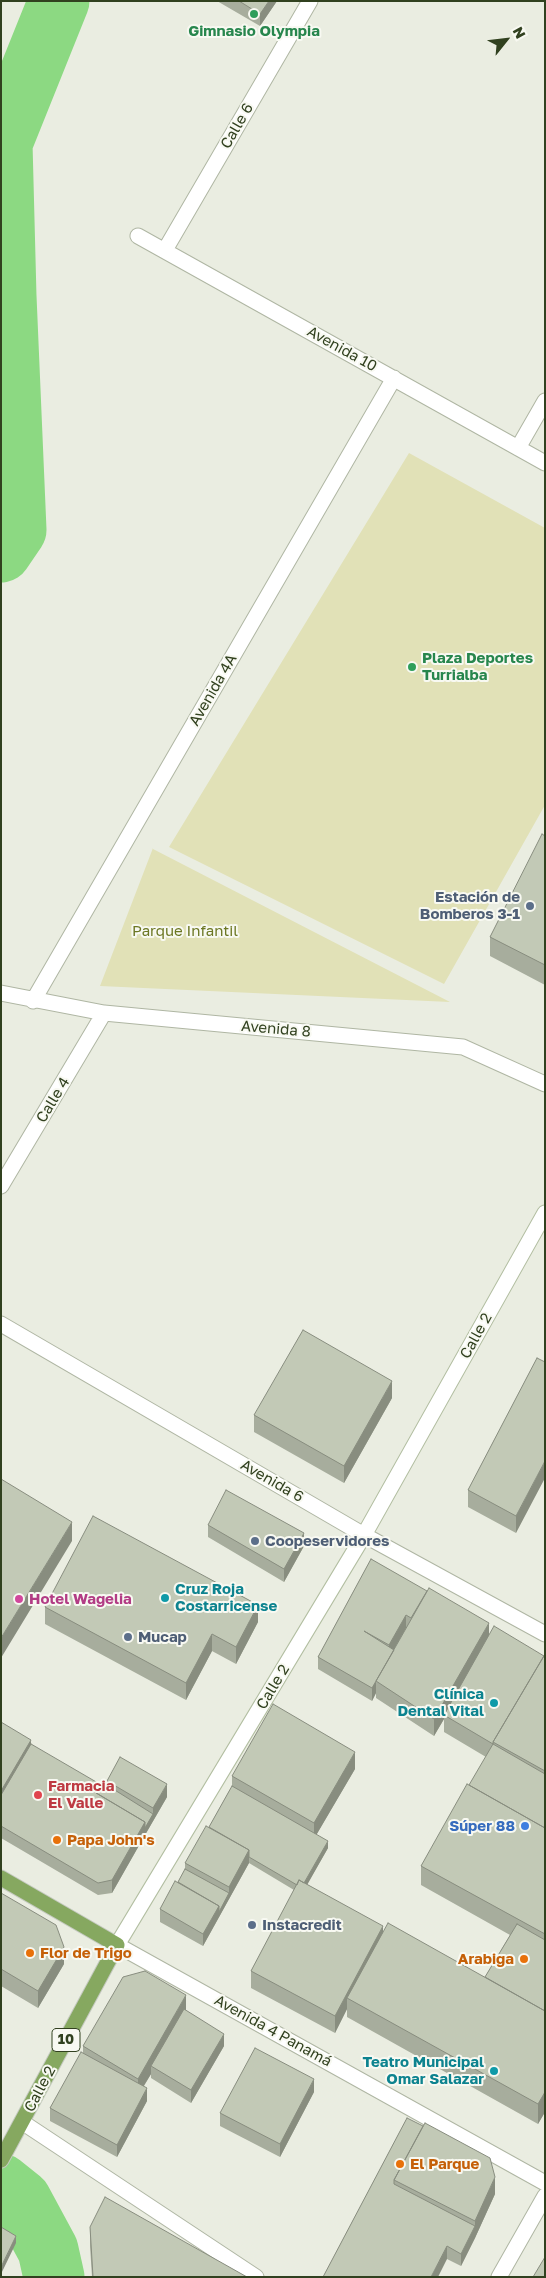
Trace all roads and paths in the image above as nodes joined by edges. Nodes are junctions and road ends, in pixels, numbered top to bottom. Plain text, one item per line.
1 (310, 1) edge
2 (138, 236) dead end
3 (165, 250) junction
4 (394, 378) junction
5 (545, 401) edge
6 (518, 448) junction
7 (545, 463) edge
8 (1, 993) edge
9 (33, 1001) junction
10 (104, 1013) junction
11 (545, 1084) edge
12 (1, 1186) edge
13 (545, 1213) edge
14 (1, 1324) edge
15 (364, 1534) junction
16 (545, 1634) edge
17 (1, 1878) edge
18 (118, 1945) junction
19 (19, 2128) junction
20 (1, 2160) edge
21 (545, 2183) edge
22 (545, 2196) edge
23 (256, 2277) edge
24 (499, 2277) edge

1 - 3 street, Calle 6
2 - 3 street, Avenida 10
3 - 4 street, Avenida 10
4 - 6 street, Avenida 10
4 - 9 street, Avenida 4A
5 - 6 street
6 - 7 street, Avenida 10
8 - 9 street, Avenida 8
9 - 10 street, Avenida 8
10 - 11 street, Avenida 8
10 - 12 street, Calle 4
13 - 15 street, Calle 2
14 - 15 street, Avenida 6
15 - 16 street, Avenida 6
15 - 18 street, Calle 2
17 - 18 main road, Avenida 4 Panamá
18 - 19 main road, Calle 2 / 10
18 - 21 street, Avenida 4 Panamá
19 - 20 main road, Calle 2 / 10
19 - 23 street
22 - 24 street

